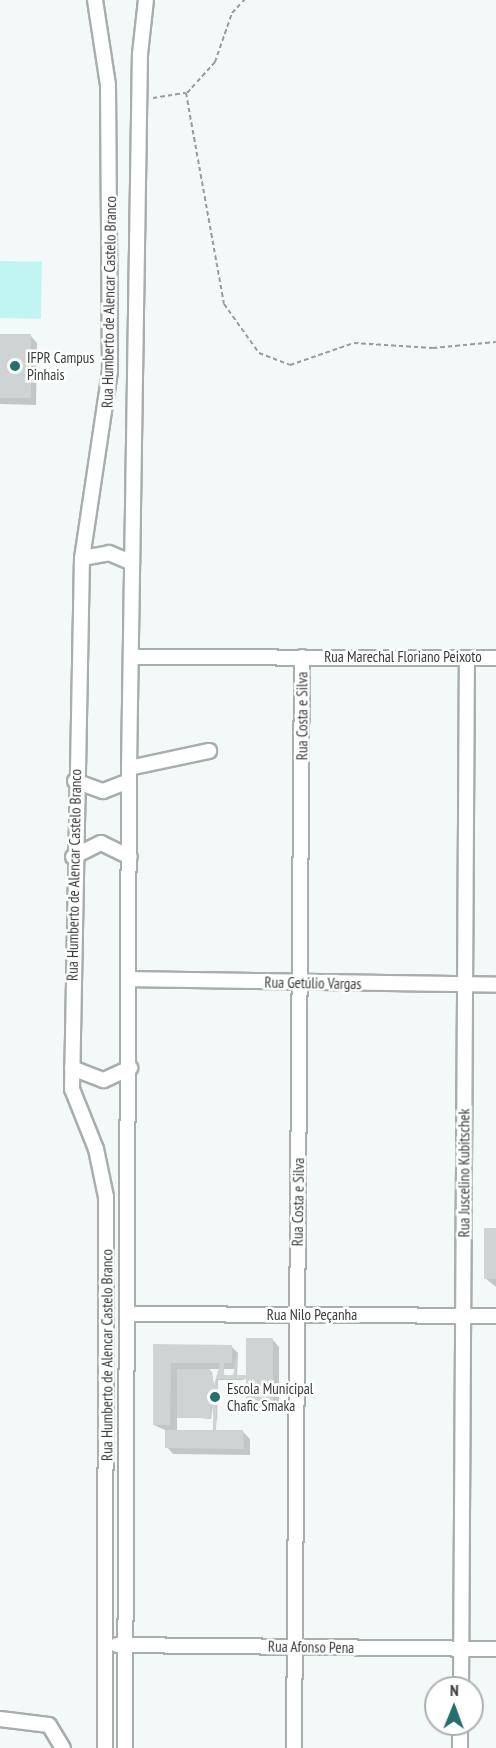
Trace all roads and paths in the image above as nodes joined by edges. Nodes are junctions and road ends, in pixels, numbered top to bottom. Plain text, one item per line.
1 (95, 0) edge
2 (146, 0) edge
3 (244, 0) edge
4 (186, 93) junction
5 (140, 100) junction
6 (110, 338) junction
7 (136, 338) junction
8 (496, 342) edge
9 (82, 558) junction
10 (132, 563) junction
11 (131, 657) junction
12 (302, 657) junction
13 (467, 658) junction
14 (496, 658) edge
15 (209, 751) dead end
16 (129, 774) junction
17 (75, 781) junction
18 (73, 857) junction
19 (130, 857) junction
20 (130, 979) junction
21 (300, 984) junction
22 (465, 985) junction
23 (496, 985) edge
24 (72, 1068) junction
25 (130, 1068) junction
26 (129, 1314) junction
27 (297, 1314) junction
28 (463, 1316) junction
29 (496, 1316) edge
30 (106, 1645) junction
31 (126, 1645) junction
32 (295, 1647) junction
33 (461, 1648) junction
34 (496, 1648) edge
35 (461, 1676) edge
36 (0, 1719) edge
37 (63, 1748) edge
38 (105, 1748) edge
39 (125, 1748) edge
40 (294, 1748) edge

1 - 6 street, Rua Humberto de Alencar Castelo Branco
2 - 5 street, Rua Humberto de Alencar Castelo Branco
3 - 4 path
4 - 5 path
4 - 8 path
5 - 7 street, Rua Humberto de Alencar Castelo Branco
6 - 7 street
6 - 9 street, Rua Humberto de Alencar Castelo Branco
7 - 10 street, Rua Humberto de Alencar Castelo Branco
9 - 10 street
9 - 17 street, Rua Humberto de Alencar Castelo Branco
10 - 11 street, Rua Humberto de Alencar Castelo Branco
11 - 12 street, Rua Marechal Floriano Peixoto
11 - 16 street, Rua Humberto de Alencar Castelo Branco
12 - 13 street, Rua Marechal Floriano Peixoto
12 - 21 street, Rua Costa e Silva
13 - 14 street, Rua Marechal Floriano Peixoto
13 - 22 street, Rua Juscelino Kubitschek
15 - 16 street
16 - 17 street
16 - 19 street, Rua Humberto de Alencar Castelo Branco
17 - 18 street, Rua Humberto de Alencar Castelo Branco
18 - 19 street
18 - 24 street, Rua Humberto de Alencar Castelo Branco
19 - 20 street, Rua Humberto de Alencar Castelo Branco
20 - 21 street, Rua Getúlio Vargas
20 - 25 street, Rua Humberto de Alencar Castelo Branco
21 - 22 street, Rua Getúlio Vargas
21 - 27 street, Rua Costa e Silva
22 - 23 street, Rua Getúlio Vargas
22 - 28 street, Rua Juscelino Kubitschek
24 - 25 street
24 - 30 street, Rua Humberto de Alencar Castelo Branco
25 - 26 street, Rua Humberto de Alencar Castelo Branco
26 - 27 street, Rua Nilo Peçanha
26 - 31 street, Rua Humberto de Alencar Castelo Branco
27 - 28 street, Rua Nilo Peçanha
27 - 32 street, Rua Costa e Silva
28 - 29 street, Rua Nilo Peçanha
28 - 33 street, Rua Juscelino Kubitschek
30 - 31 street, Rua Afonso Pena
30 - 38 street, Rua Humberto de Alencar Castelo Branco
31 - 32 street, Rua Afonso Pena
31 - 39 street, Rua Humberto de Alencar Castelo Branco
32 - 33 street, Rua Afonso Pena
32 - 40 street, Rua Costa e Silva
33 - 34 street, Rua Afonso Pena
33 - 35 street, Rua Juscelino Kubitschek
36 - 37 street

